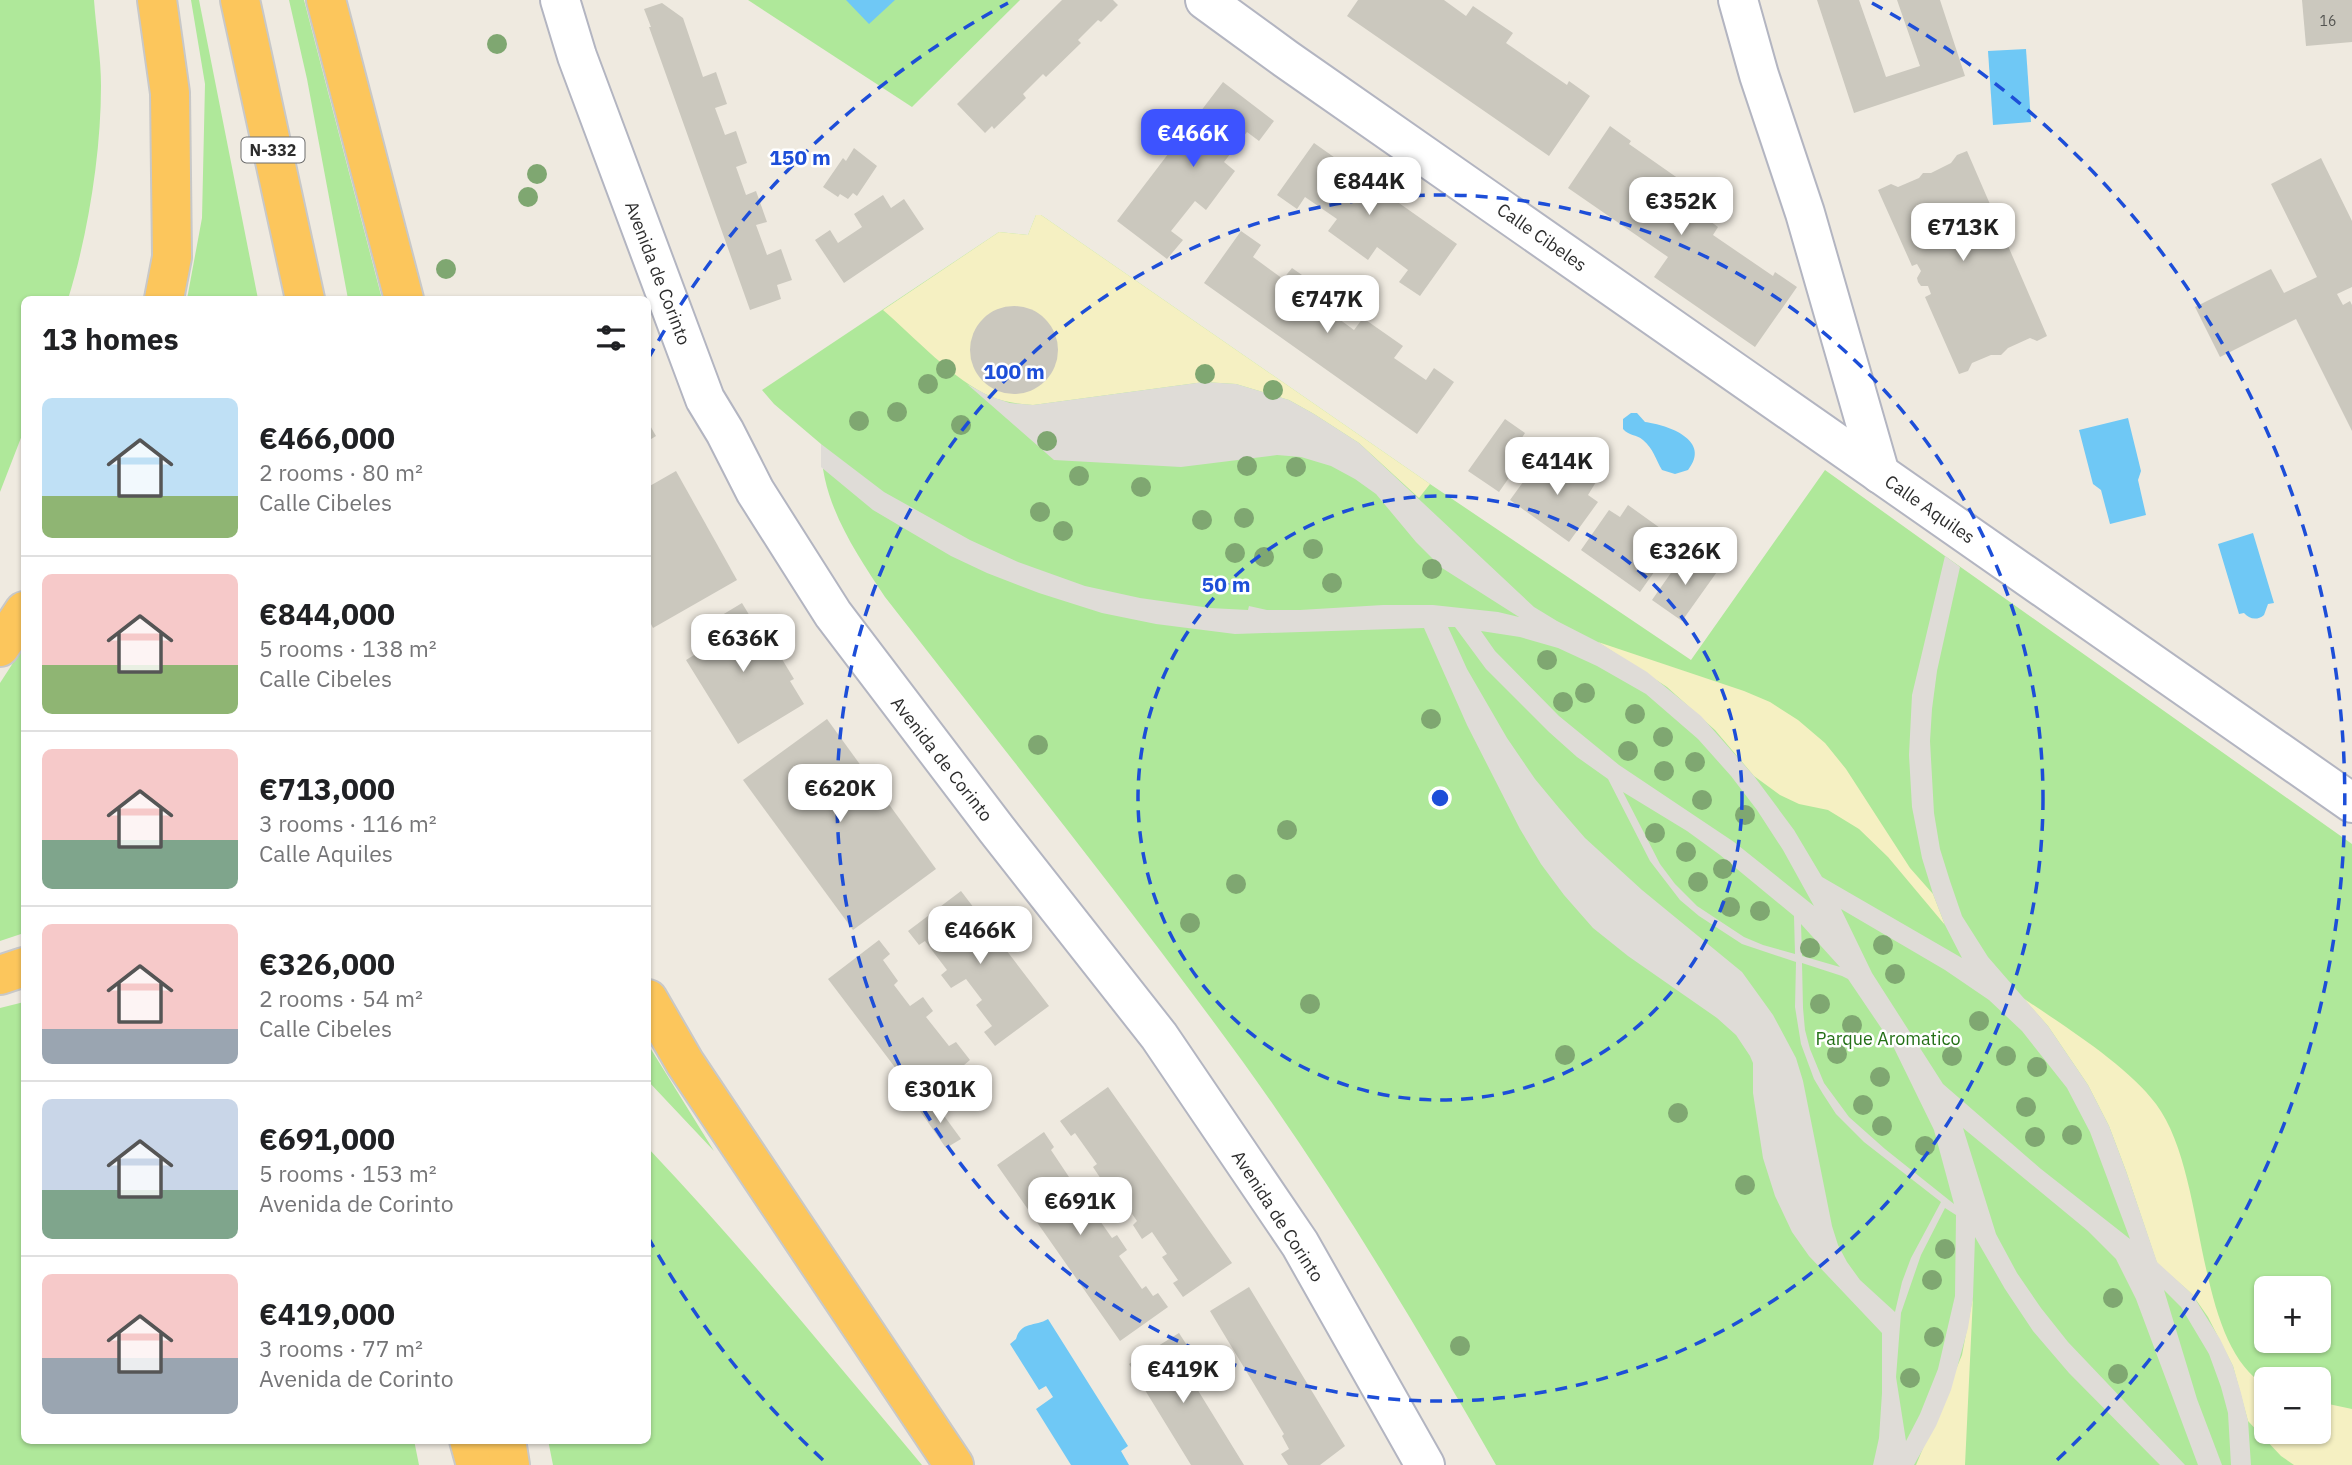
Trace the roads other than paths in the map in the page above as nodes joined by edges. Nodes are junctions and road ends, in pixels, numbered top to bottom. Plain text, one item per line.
1 (157, 0) edge
2 (240, 0) edge
3 (326, 0) edge
4 (560, 0) edge
5 (1205, 0) edge
6 (1738, 0) edge
7 (165, 296) edge
8 (305, 296) edge
9 (403, 296) edge
10 (1880, 474) junction
11 (21, 616) edge
12 (0, 647) edge
13 (2352, 803) edge
14 (21, 968) edge
15 (0, 975) edge
16 (651, 1004) edge
17 (470, 1444) edge
18 (507, 1444) edge
19 (476, 1465) edge
20 (510, 1465) edge
21 (954, 1465) edge
22 (1425, 1465) edge

1 - 7 highway
2 - 8 highway, N-332
3 - 9 highway
4 - 22 street, Avenida de Corinto
5 - 10 street, Calle Cibeles
6 - 10 street, Calle Aquiles
10 - 13 street, Calle Aquiles
11 - 12 highway
14 - 15 highway
16 - 21 highway
17 - 19 highway
18 - 20 highway

